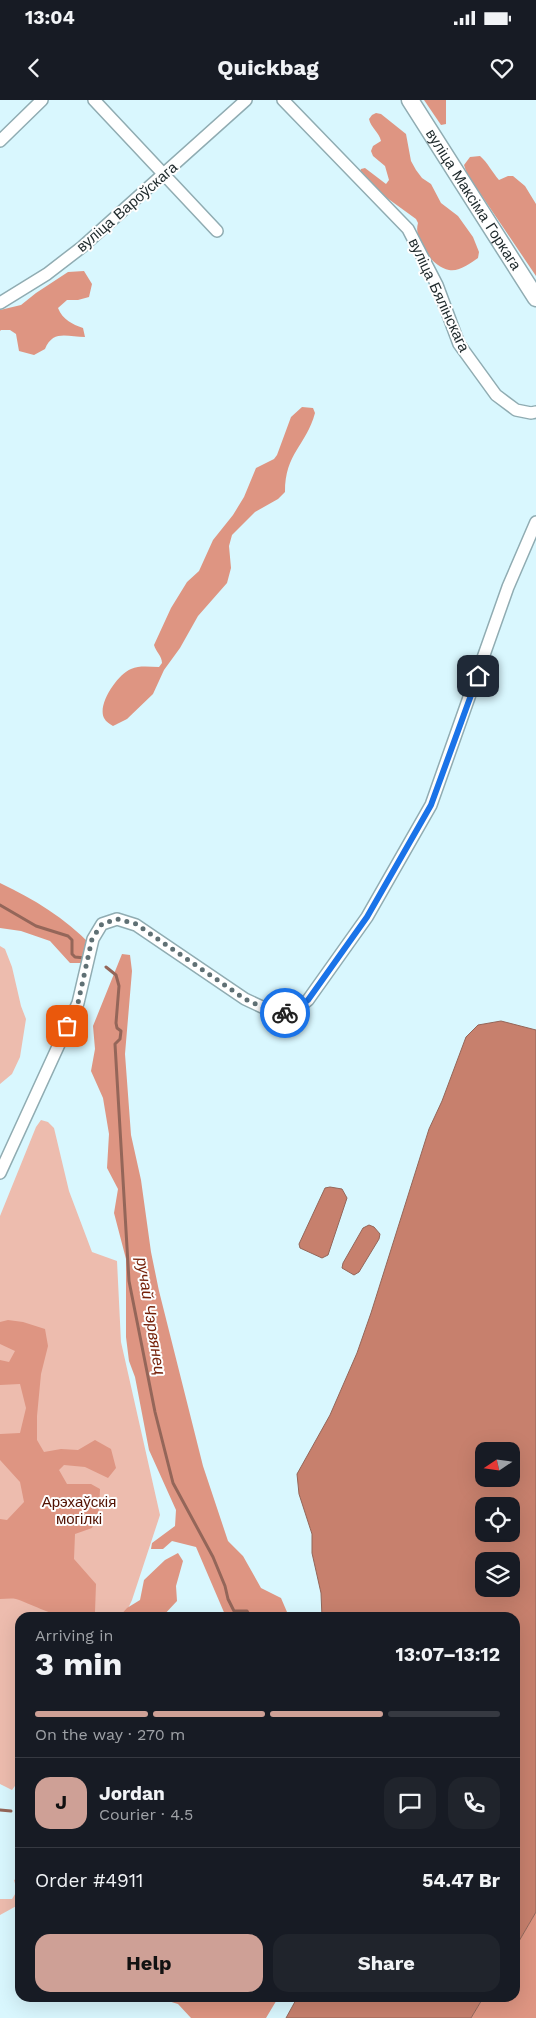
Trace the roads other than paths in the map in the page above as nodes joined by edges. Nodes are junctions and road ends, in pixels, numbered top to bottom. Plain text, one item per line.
1 (42, 100) edge
2 (94, 100) edge
3 (246, 100) edge
4 (283, 100) edge
5 (410, 100) edge
6 (0, 141) edge
7 (165, 174) junction
8 (216, 230) dead end
9 (536, 298) edge
10 (0, 303) edge
11 (536, 412) edge
12 (536, 522) edge
13 (0, 1172) edge

1 - 6 street
2 - 7 street
3 - 7 street, вуліца Вароўскага
4 - 11 street, вуліца Бялінскага
5 - 9 main road, вуліца Максіма Горкага
7 - 8 street
7 - 10 street, вуліца Вароўскага
12 - 13 street

